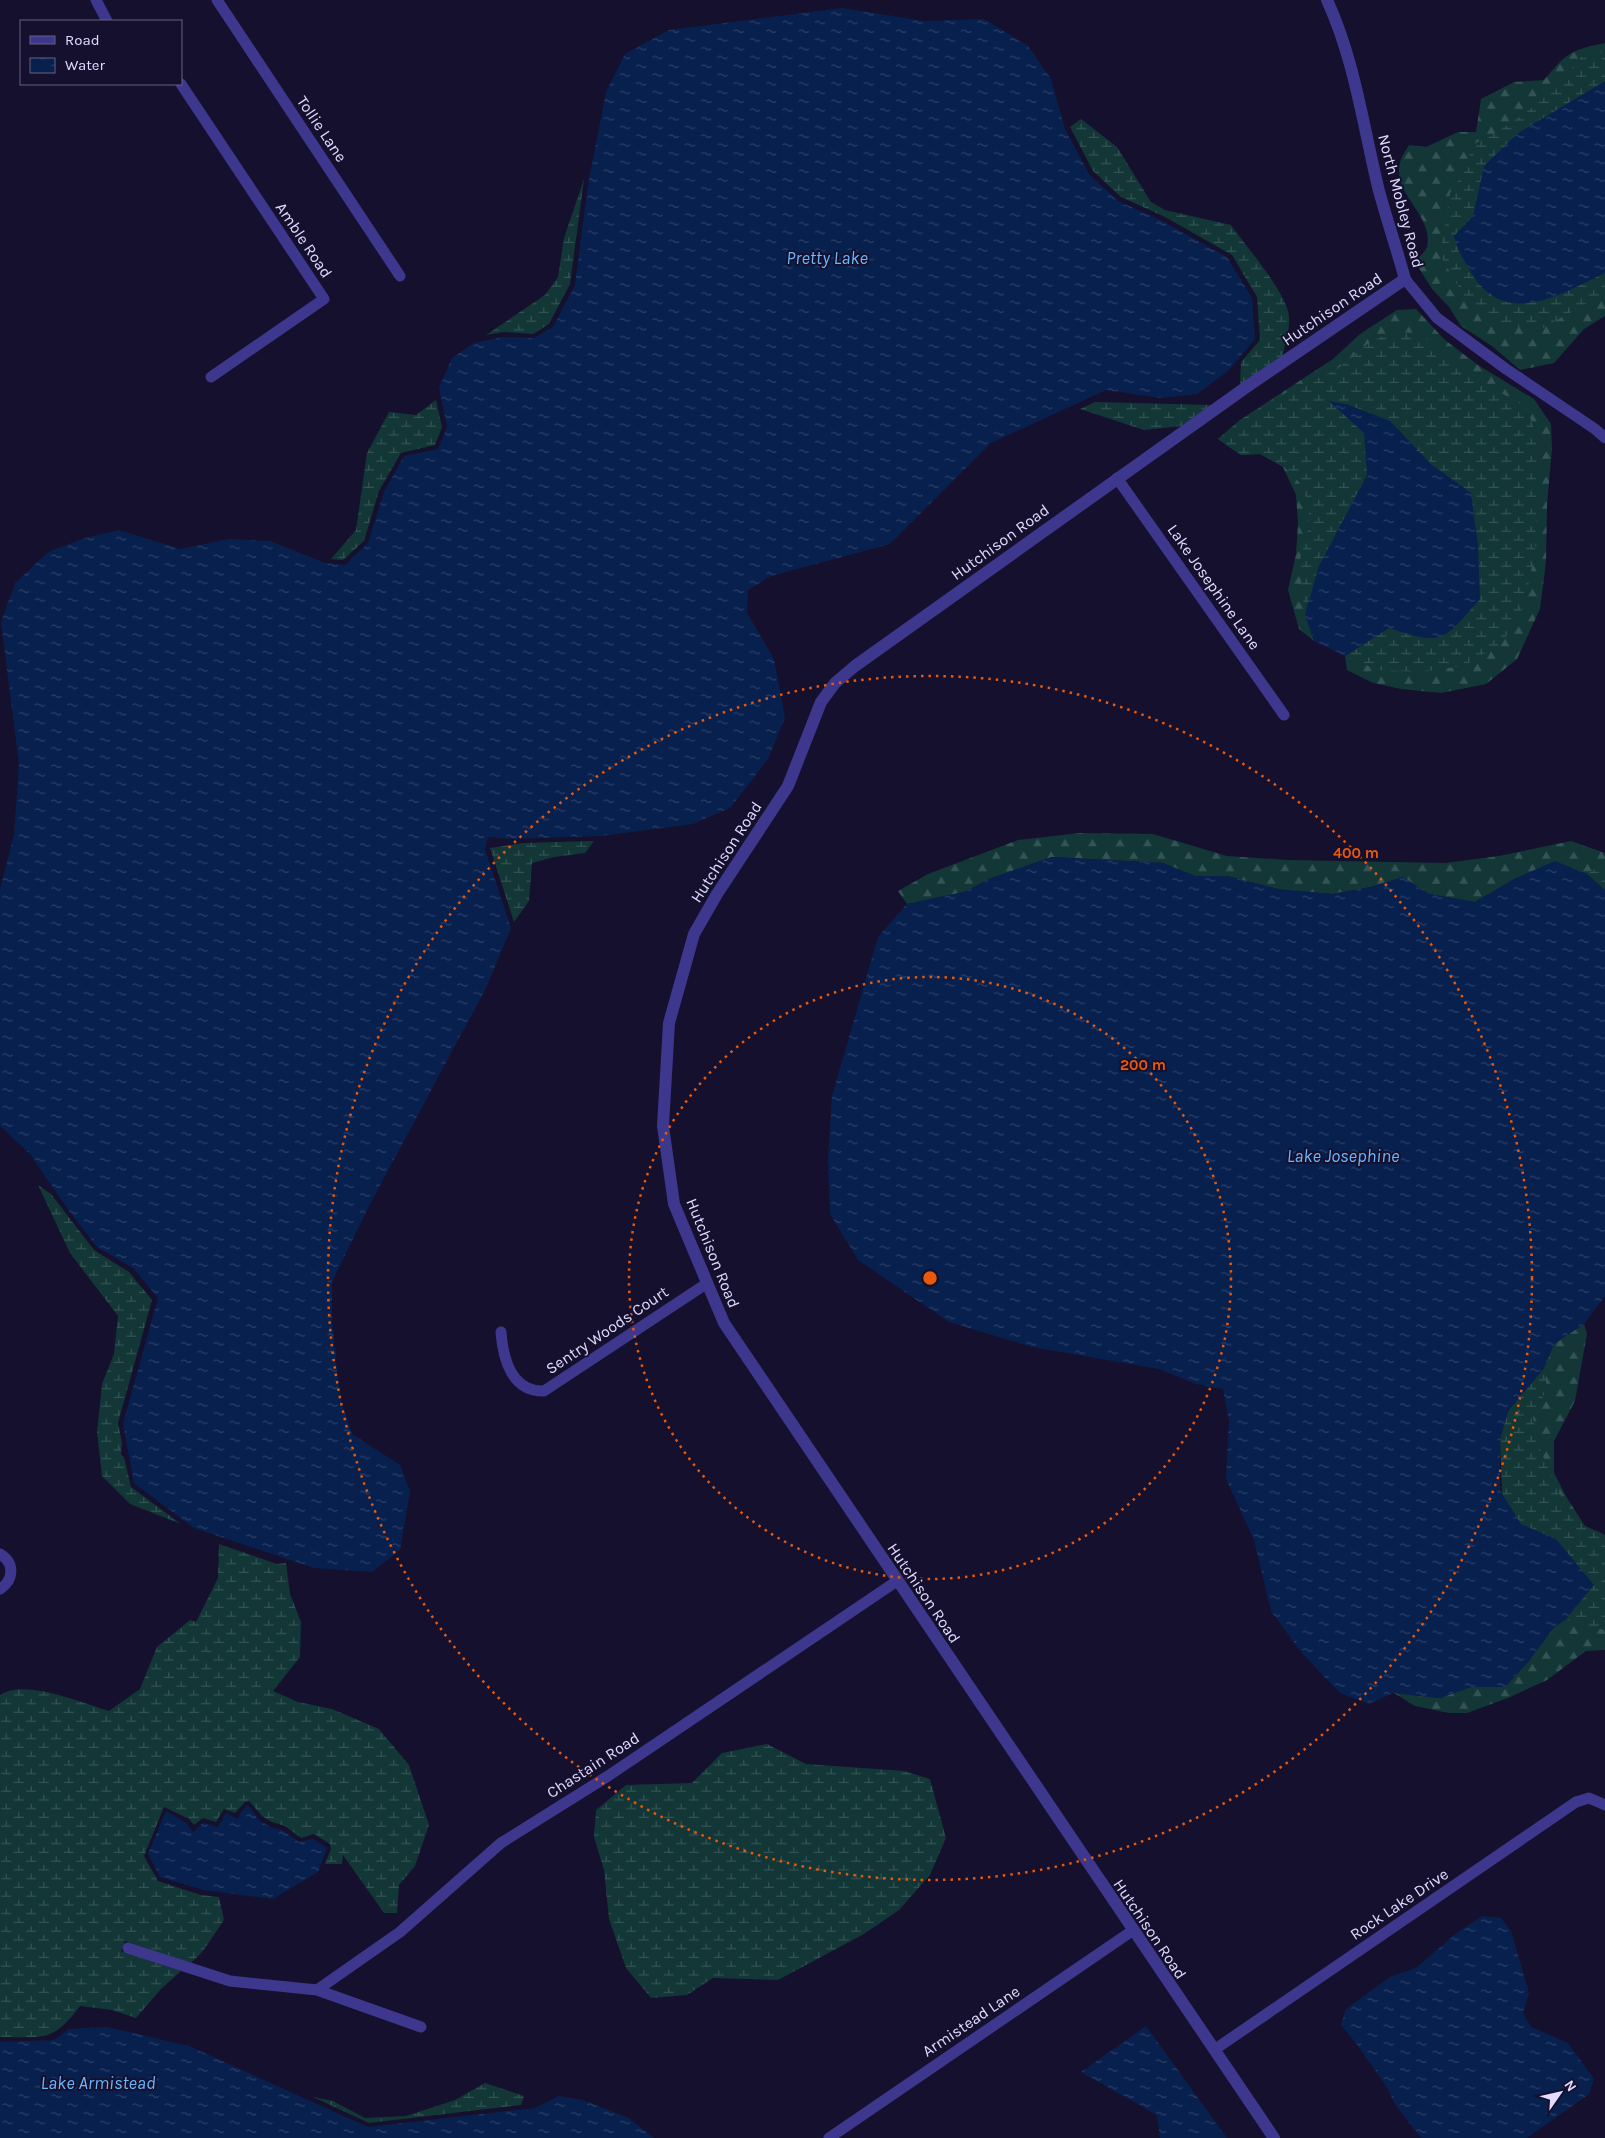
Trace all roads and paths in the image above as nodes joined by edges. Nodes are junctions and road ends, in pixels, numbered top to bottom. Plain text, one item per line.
1 (96, 0) edge
2 (217, 0) edge
3 (1326, 0) edge
4 (106, 20) edge
5 (182, 85) edge
6 (400, 276) dead end
7 (1405, 279) junction
8 (211, 377) dead end
9 (1605, 438) edge
10 (1117, 478) junction
11 (1284, 715) dead end
12 (706, 1284) junction
13 (501, 1332) dead end
14 (0, 1554) edge
15 (897, 1582) junction
16 (0, 1589) edge
17 (1605, 1805) edge
18 (1132, 1930) junction
19 (128, 1948) dead end
20 (317, 1990) junction
21 (420, 2027) dead end
22 (1214, 2050) junction
23 (829, 2138) edge
24 (1274, 2138) edge

1 - 4 street
2 - 6 street, Tollie Lane
3 - 7 street, North Mobley Road
5 - 8 street, Amble Road
7 - 9 street, North Mobley Road
7 - 10 street, Hutchison Road
10 - 11 street, Lake Josephine Lane
10 - 12 street, Hutchison Road
12 - 13 street, Sentry Woods Court
12 - 15 street, Hutchison Road
14 - 16 street
15 - 18 street, Hutchison Road
15 - 20 street, Chastain Road
17 - 22 street, Rock Lake Drive
18 - 22 street, Hutchison Road
18 - 23 street, Armistead Lane
19 - 20 street
20 - 21 street
22 - 24 street, Hutchison Road

